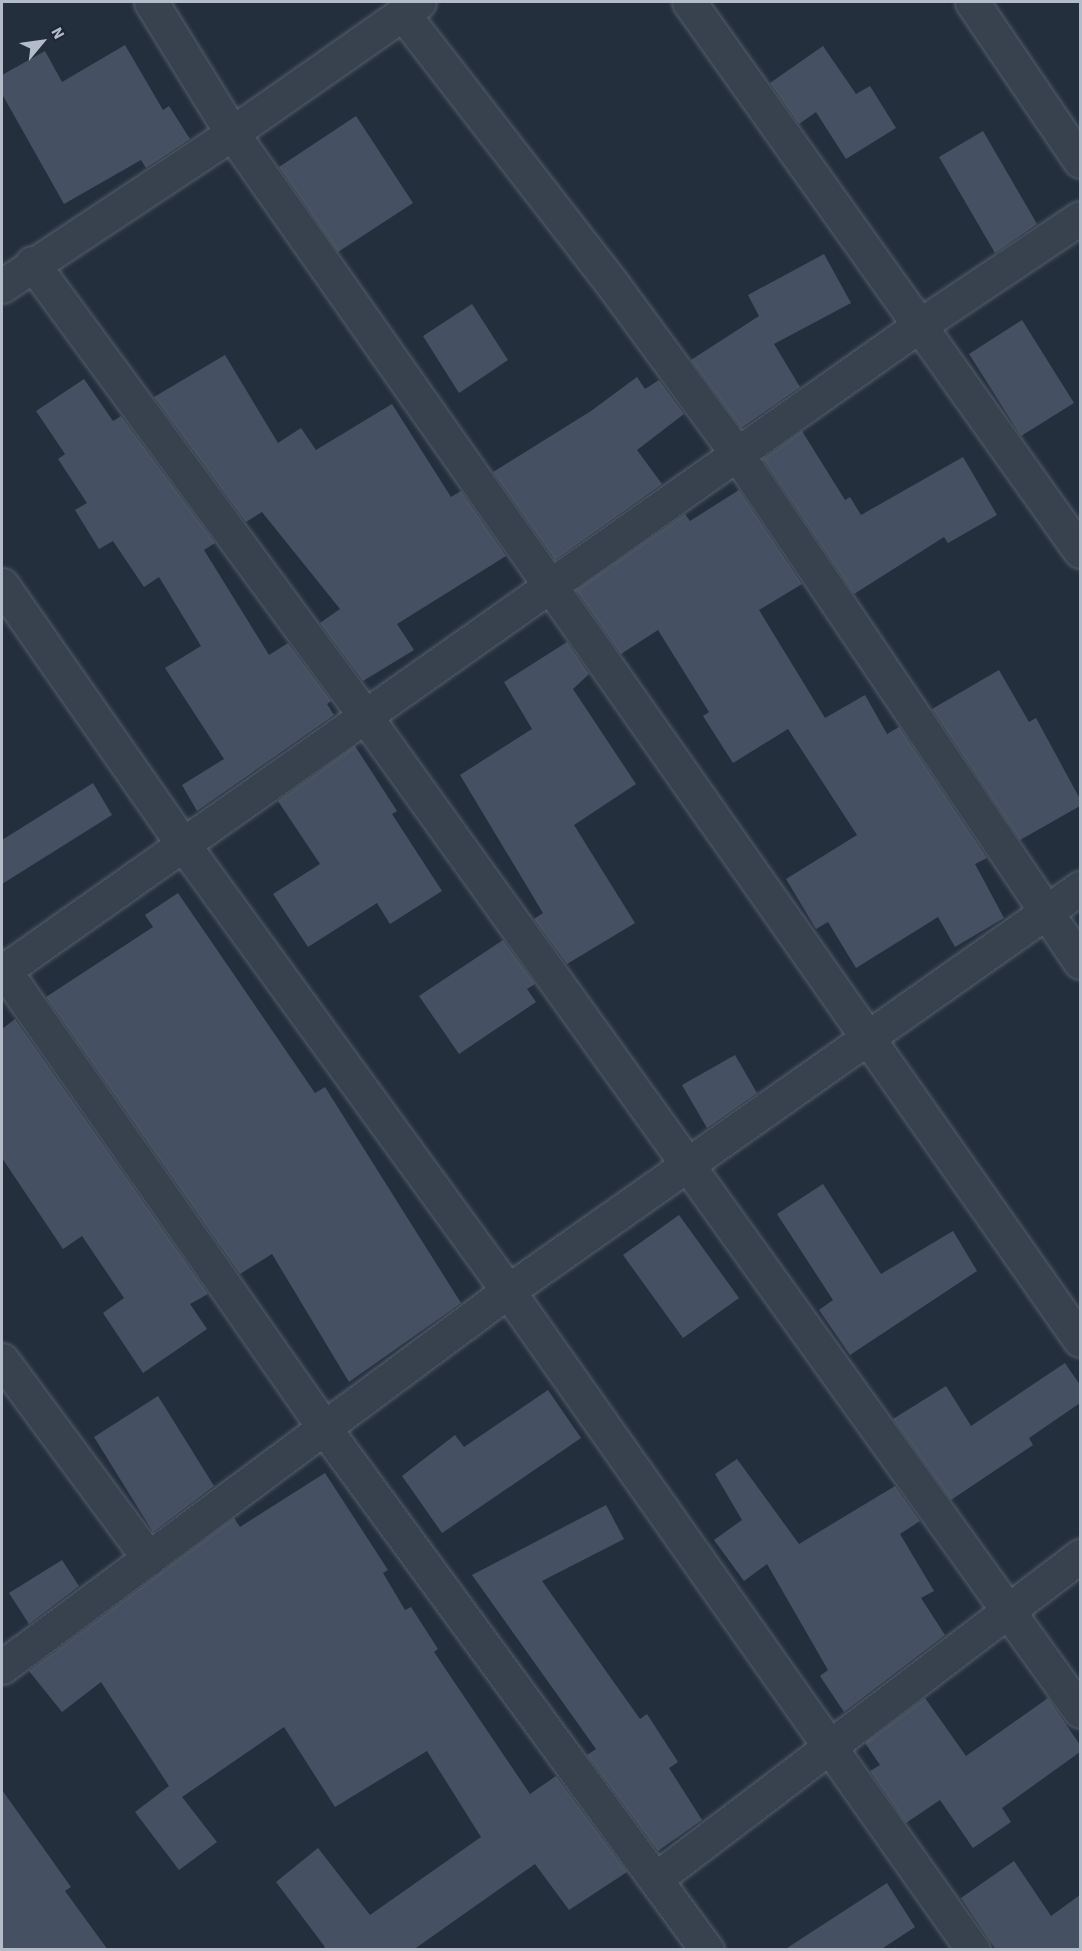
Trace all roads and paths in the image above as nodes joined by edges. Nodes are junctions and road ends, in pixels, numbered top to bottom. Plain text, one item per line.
1 (151, 2) edge
2 (689, 2) edge
3 (972, 2) edge
4 (411, 8) edge
5 (232, 133) junction
6 (1080, 161) edge
7 (1080, 218) edge
8 (32, 263) junction
9 (2, 286) edge
10 (920, 325) junction
11 (737, 454) junction
12 (1080, 551) edge
13 (2, 585) edge
14 (551, 585) junction
15 (365, 716) junction
16 (183, 844) junction
17 (1080, 888) edge
18 (1044, 913) junction
19 (1080, 962) edge
20 (2, 970) edge
21 (866, 1038) junction
22 (686, 1165) junction
23 (508, 1291) junction
24 (1080, 1340) edge
25 (2, 1360) edge
26 (325, 1429) junction
27 (1080, 1556) edge
28 (149, 1559) junction
29 (1010, 1610) junction
30 (2, 1667) edge
31 (1080, 1711) edge
32 (831, 1745) junction
33 (657, 1878) junction
34 (707, 1950) edge
35 (973, 1950) edge

1 - 5 street
2 - 10 street
3 - 6 street
4 - 5 street
4 - 11 street
5 - 8 street
5 - 14 street
7 - 10 street
8 - 9 street
8 - 15 street
10 - 11 street
10 - 12 street
11 - 14 street
11 - 18 street
13 - 16 street
14 - 15 street
14 - 21 street
15 - 16 street
15 - 22 street
16 - 20 street
16 - 23 street
17 - 18 street
18 - 19 street
18 - 21 street
20 - 26 street
21 - 22 street
21 - 24 street
22 - 23 street
22 - 29 street
23 - 26 street
23 - 32 street
25 - 28 street
26 - 28 street
26 - 33 street
27 - 29 street
28 - 30 street
29 - 31 street
29 - 32 street
32 - 33 street
32 - 35 street
33 - 34 street

